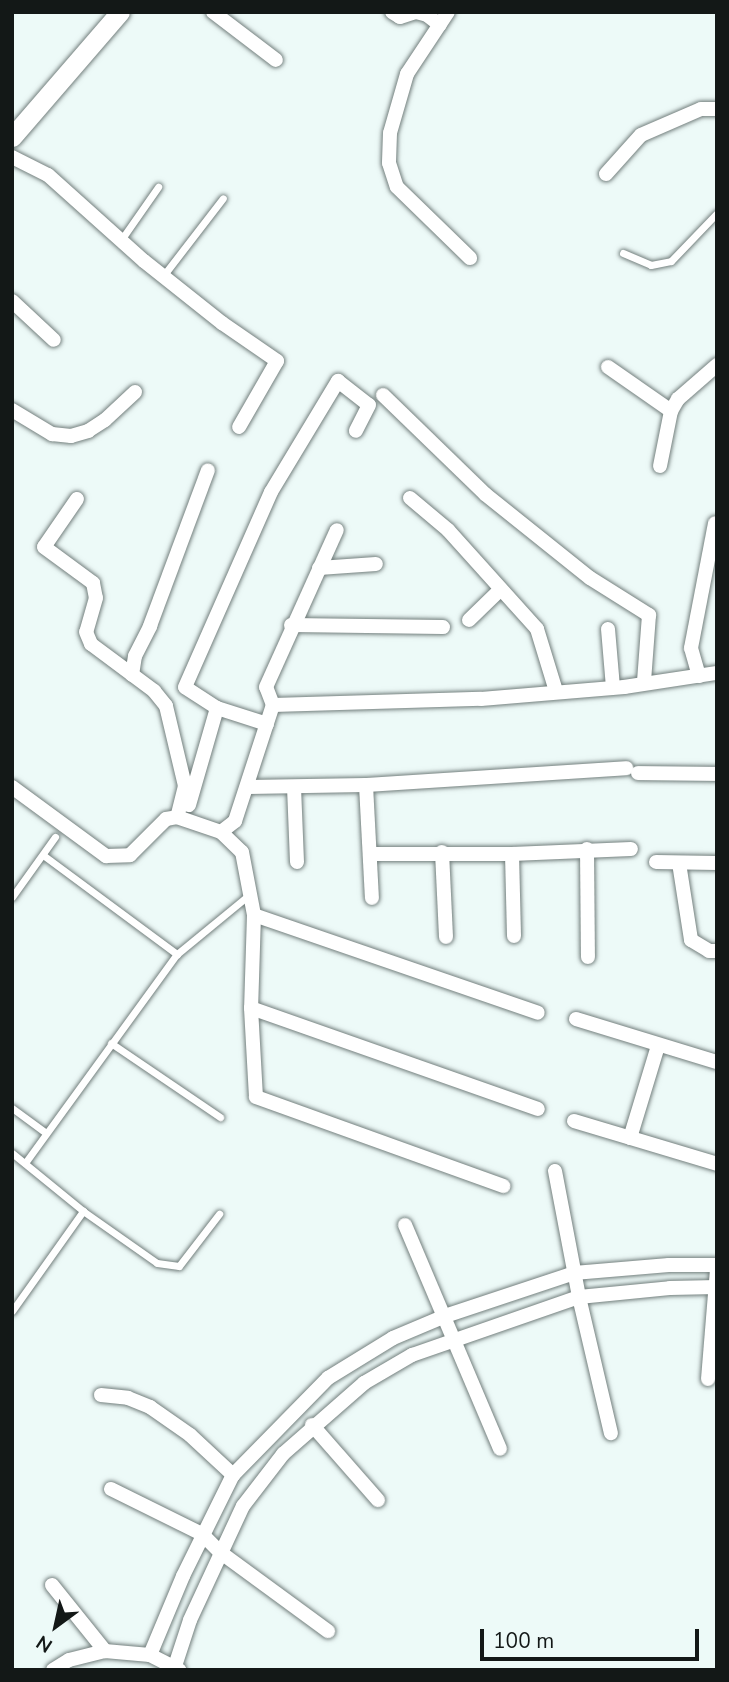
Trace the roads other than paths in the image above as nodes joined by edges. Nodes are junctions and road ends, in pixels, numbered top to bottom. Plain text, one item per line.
1 (121, 12) edge
2 (213, 12) edge
3 (392, 12) edge
4 (415, 12) edge
5 (448, 12) edge
6 (440, 25) junction
7 (276, 60) dead end
8 (717, 109) edge
9 (12, 137) edge
10 (12, 157) edge
11 (606, 174) dead end
12 (158, 187) dead end
13 (223, 198) dead end
14 (717, 214) edge
15 (121, 240) junction
16 (623, 253) dead end
17 (470, 258) dead end
18 (163, 276) junction
19 (12, 301) edge
20 (54, 340) dead end
21 (717, 365) edge
22 (608, 367) dead end
23 (135, 392) dead end
24 (383, 395) dead end
25 (12, 410) edge
26 (671, 411) junction
27 (240, 427) dead end
28 (356, 431) dead end
29 (660, 466) dead end
30 (208, 470) dead end
31 (410, 498) dead end
32 (77, 499) dead end
33 (715, 523) dead end
34 (337, 530) dead end
35 (376, 564) dead end
36 (319, 568) junction
37 (500, 590) junction
38 (469, 620) dead end
39 (291, 625) junction
40 (443, 628) dead end
41 (608, 629) dead end
42 (717, 673) edge
43 (132, 675) junction
44 (699, 676) junction
45 (644, 682) junction
46 (612, 687) junction
47 (556, 691) junction
48 (273, 705) junction
49 (217, 708) junction
50 (267, 724) junction
51 (717, 774) edge
52 (366, 785) junction
53 (12, 787) edge
54 (248, 787) junction
55 (294, 787) junction
56 (181, 819) junction
57 (221, 832) junction
58 (55, 837) dead end
59 (587, 849) junction
60 (631, 849) dead end
61 (442, 852) junction
62 (370, 854) junction
63 (512, 854) junction
64 (43, 855) junction
65 (297, 862) dead end
66 (656, 862) dead end
67 (679, 863) junction
68 (717, 863) edge
69 (251, 893) junction
70 (12, 897) edge
71 (373, 898) dead end
72 (254, 915) junction
73 (514, 936) dead end
74 (446, 937) dead end
75 (717, 951) edge
76 (177, 954) junction
77 (588, 957) dead end
78 (251, 1008) junction
79 (538, 1013) dead end
80 (576, 1019) dead end
81 (111, 1042) junction
82 (658, 1046) junction
83 (717, 1062) edge
84 (12, 1108) edge
85 (538, 1109) dead end
86 (220, 1117) dead end
87 (574, 1121) dead end
88 (46, 1133) junction
89 (630, 1138) junction
90 (12, 1153) edge
91 (26, 1163) junction
92 (717, 1164) edge
93 (555, 1171) dead end
94 (503, 1185) dead end
95 (83, 1211) junction
96 (219, 1214) dead end
97 (405, 1224) dead end
98 (717, 1267) edge
99 (574, 1273) junction
100 (716, 1287) edge
101 (579, 1297) junction
102 (12, 1311) edge
103 (445, 1316) junction
104 (454, 1339) junction
105 (708, 1379) dead end
106 (101, 1395) dead end
107 (312, 1425) junction
108 (611, 1433) dead end
109 (500, 1449) dead end
110 (233, 1475) junction
111 (111, 1489) dead end
112 (379, 1500) dead end
113 (202, 1534) junction
114 (220, 1552) junction
115 (52, 1585) dead end
116 (328, 1631) dead end
117 (105, 1651) junction
118 (150, 1655) junction
119 (177, 1668) edge
120 (53, 1670) edge

1 - 9 street
2 - 7 street
3 - 4 street
4 - 6 street
5 - 6 street
6 - 17 street
8 - 11 street
10 - 15 street
12 - 15 lane
13 - 18 lane
14 - 16 lane
15 - 18 street
18 - 27 street
19 - 20 street
21 - 26 street
22 - 26 street
23 - 25 street
24 - 45 street
26 - 29 street
28 - 49 street
30 - 43 street
31 - 37 street
32 - 43 street
33 - 44 street
34 - 36 street
35 - 36 street
36 - 39 street
37 - 38 street
37 - 47 street
39 - 40 street
39 - 48 street
41 - 46 street
42 - 44 street
43 - 56 street
44 - 45 street
45 - 46 street
46 - 47 street
47 - 48 street
48 - 50 street
49 - 50 street
49 - 56 street
50 - 54 street
51 - 52 street
52 - 55 street
52 - 62 street
53 - 56 street
54 - 55 street
54 - 57 street
55 - 65 street
56 - 57 street
57 - 69 street
58 - 64 lane
59 - 60 street
59 - 63 street
59 - 77 street
61 - 62 street
61 - 63 street
61 - 74 street
62 - 71 street
63 - 73 street
64 - 70 lane
64 - 76 lane
66 - 67 street
67 - 68 street
67 - 75 street
69 - 72 street
69 - 76 lane
72 - 78 street
72 - 79 street
76 - 81 lane
78 - 85 street
78 - 94 street
80 - 82 street
81 - 86 lane
81 - 88 lane
82 - 83 street
82 - 89 street
84 - 88 lane
87 - 89 street
88 - 91 lane
89 - 92 street
90 - 91 lane
91 - 95 lane
93 - 99 street
95 - 96 lane
95 - 102 lane
97 - 103 street
98 - 99 street
98 - 100 street
99 - 101 street
99 - 103 street
100 - 101 street
100 - 105 street
101 - 104 street
101 - 108 street
103 - 104 street
103 - 110 street
104 - 107 street
104 - 109 street
106 - 110 street
107 - 112 street
107 - 114 street
110 - 113 street
111 - 113 street
113 - 114 street
113 - 118 street
114 - 116 street
114 - 119 street
115 - 117 street
117 - 118 street
117 - 120 street
118 - 119 street

